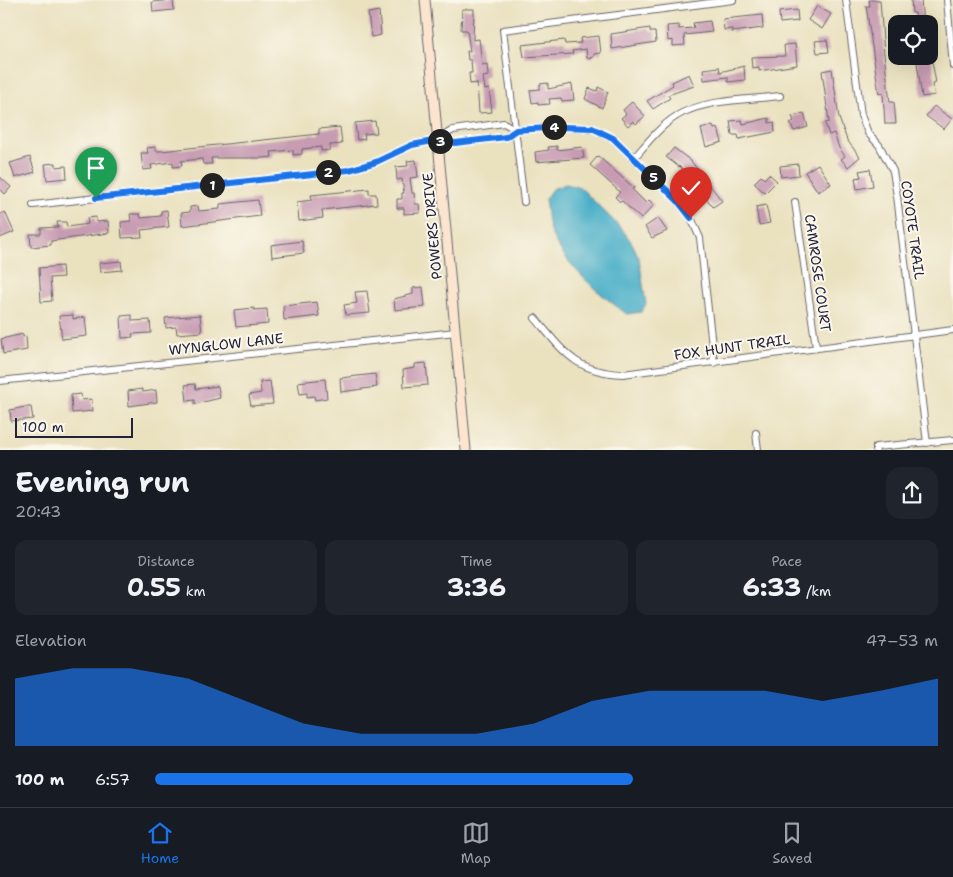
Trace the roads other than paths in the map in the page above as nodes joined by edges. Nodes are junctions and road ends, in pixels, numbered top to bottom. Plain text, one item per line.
1 (425, 0) edge
2 (733, 0) edge
3 (846, 0) edge
4 (947, 0) edge
5 (950, 10) edge
6 (953, 66) edge
7 (780, 96) dead end
8 (516, 130) junction
9 (438, 140) junction
10 (634, 158) junction
11 (524, 202) dead end
12 (795, 202) dead end
13 (33, 205) dead end
14 (535, 318) dead end
15 (953, 330) edge
16 (456, 332) junction
17 (914, 335) junction
18 (816, 347) junction
19 (714, 363) junction
20 (0, 381) edge
21 (756, 433) dead end
22 (953, 440) edge
23 (927, 443) junction
24 (876, 448) edge
25 (466, 450) edge
26 (758, 450) edge

1 - 9 street, POWERS DRIVE
2 - 8 street
3 - 17 street, COYOTE TRAIL
4 - 5 street
5 - 6 street
7 - 10 street
8 - 9 street
8 - 9 street
8 - 10 street
8 - 11 street
9 - 13 street
9 - 16 street, POWERS DRIVE
10 - 19 street
12 - 18 street, CAMROSE COURT
14 - 19 street, FOX HUNT TRAIL
15 - 17 street, FOX HUNT TRAIL
16 - 20 street, WYNGLOW LANE
16 - 25 street, POWERS DRIVE
17 - 18 street, FOX HUNT TRAIL
17 - 23 street, COYOTE TRAIL
18 - 19 street, FOX HUNT TRAIL
21 - 26 street
22 - 23 street
23 - 24 street

